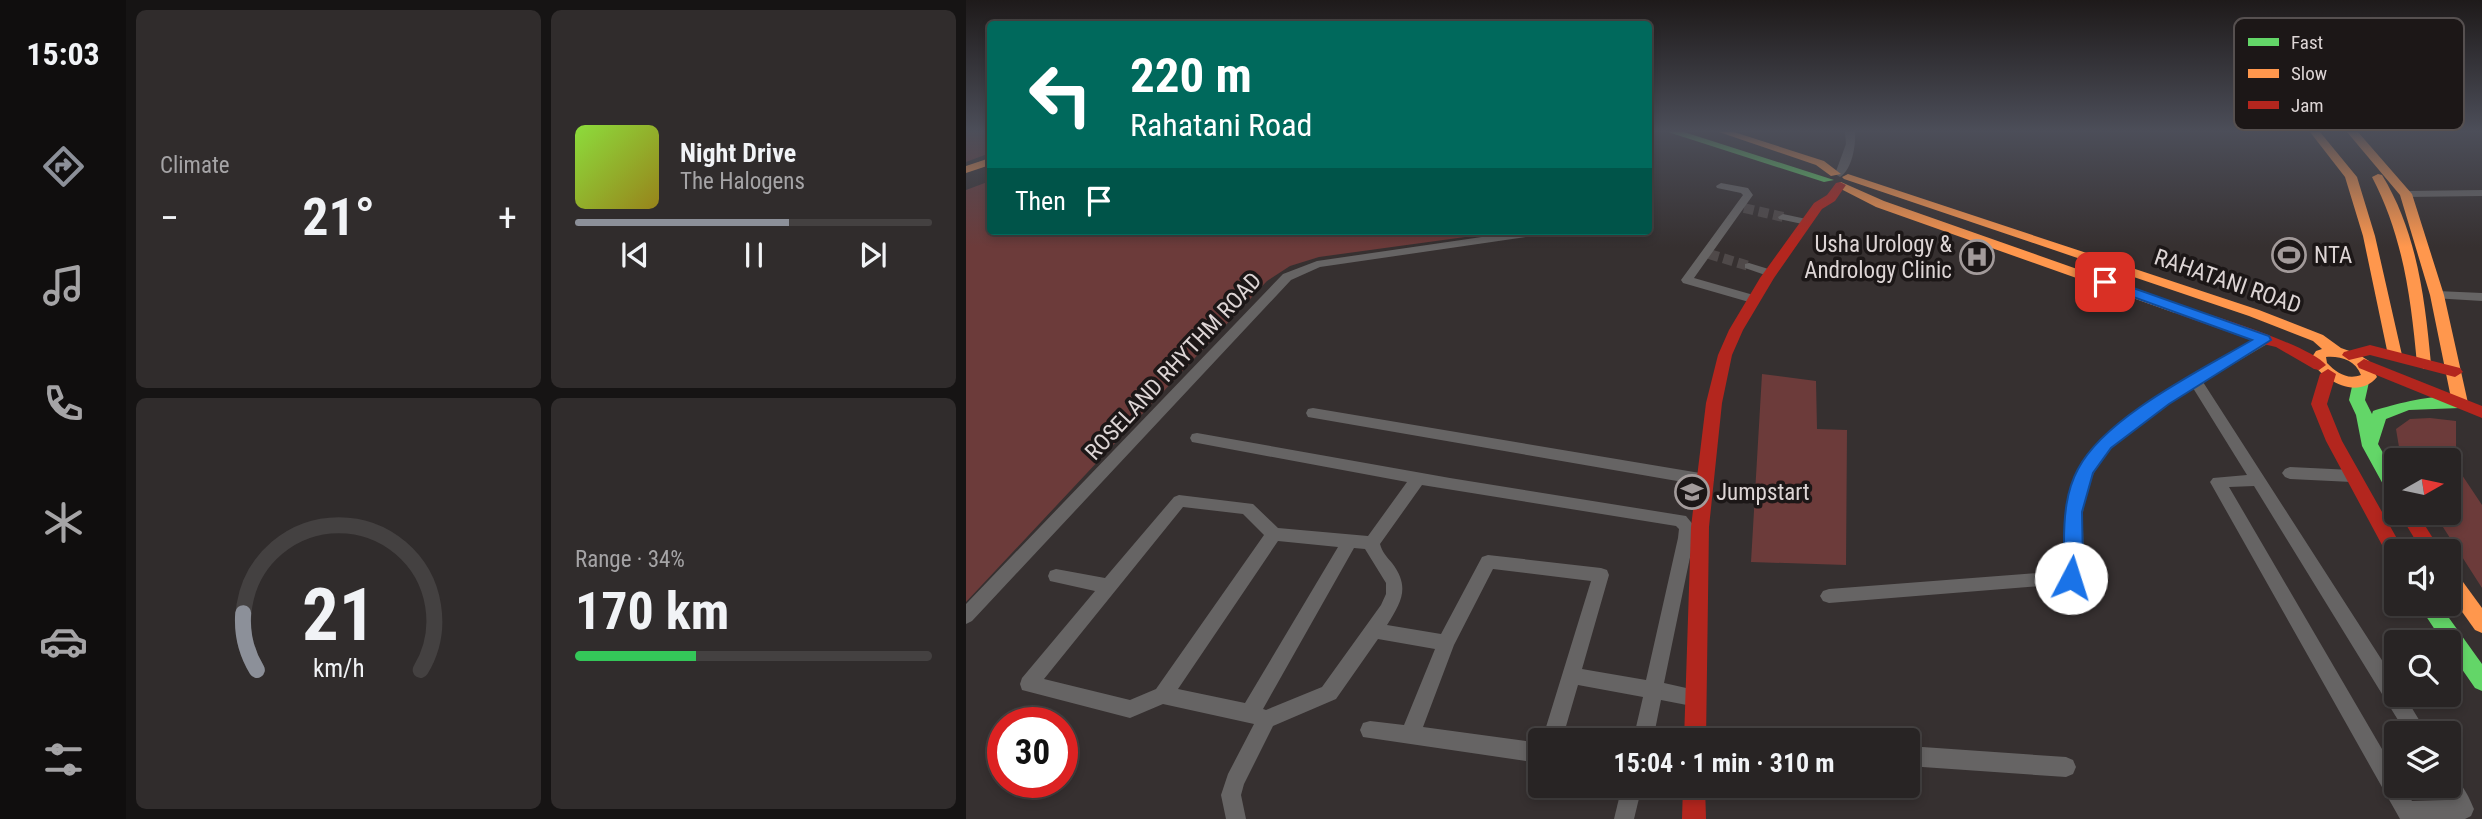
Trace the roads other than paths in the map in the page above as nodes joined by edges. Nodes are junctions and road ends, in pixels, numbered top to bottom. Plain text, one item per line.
1 (1809, 170) edge
2 (1829, 170) edge
3 (1843, 170) edge
4 (2346, 170) edge
5 (2372, 170) edge
6 (2384, 170) edge
7 (987, 171) edge
8 (987, 177) edge
9 (966, 178) edge
10 (1840, 179) junction
11 (966, 185) edge
12 (1721, 186) dead end
13 (2482, 195) edge
14 (2406, 196) junction
15 (1783, 217) tunnel mouth
16 (1807, 222) junction
17 (1518, 235) edge
18 (1749, 266) tunnel mouth
19 (1771, 273) junction
20 (2437, 295) junction
21 (2482, 297) edge
22 (1754, 299) junction
23 (2264, 340) junction
24 (2342, 353) junction
25 (2395, 355) junction
26 (2424, 364) junction
27 (2323, 369) junction
28 (2455, 372) junction
29 (2363, 376) junction
30 (2196, 381) junction
31 (2460, 403) junction
32 (2482, 412) edge
33 (1313, 413) dead end
34 (1197, 438) dead end
35 (2370, 446) junction
36 (2384, 471) edge
37 (2290, 473) dead end
38 (2352, 476) junction
39 (1418, 479) junction
40 (1706, 480) junction
41 (2257, 480) junction
42 (1274, 534) junction
43 (2388, 539) edge
44 (1350, 541) junction
45 (1372, 543) junction
46 (1056, 576) dead end
47 (1108, 586) junction
48 (2461, 595) edge
49 (1829, 596) dead end
50 (2436, 616) edge
51 (966, 617) edge
52 (2482, 624) edge
53 (1374, 630) junction
54 (1446, 643) junction
55 (1573, 676) junction
56 (2482, 681) edge
57 (1655, 692) junction
58 (1163, 695) junction
59 (1696, 698) junction
60 (1258, 716) junction
61 (2409, 721) edge
62 (1556, 728) edge
63 (1646, 728) edge
64 (1695, 728) edge
65 (1370, 730) dead end
66 (1410, 735) junction
67 (1528, 752) edge
68 (1920, 757) edge
69 (2066, 767) dead end
70 (2384, 772) edge
71 (1629, 798) edge
72 (1694, 798) edge
73 (2399, 798) edge
74 (2456, 798) edge
75 (1236, 819) edge
76 (1624, 819) edge
77 (1694, 819) edge

1 - 10 street
2 - 10 street
3 - 10 street
4 - 25 street
5 - 26 street
6 - 14 street
7 - 9 street
8 - 11 street
10 - 16 street
10 - 23 street, RAHATANI ROAD
10 - 24 street, RAHATANI ROAD
12 - 22 street
13 - 14 street
14 - 20 street
15 - 16 street
16 - 19 street
17 - 51 street, ROSELAND RHYTHM ROAD
18 - 19 street
19 - 22 street
20 - 21 street
20 - 28 street
22 - 40 street
23 - 27 street, RAHATANI ROAD
23 - 30 street
24 - 25 street
24 - 27 street
24 - 29 street, RAHATANI ROAD
25 - 26 street
26 - 28 street
27 - 29 street, RAHATANI ROAD
27 - 38 street
28 - 31 street
29 - 31 street
29 - 35 street
30 - 41 street
30 - 49 street
31 - 32 street
31 - 35 street
33 - 40 street
34 - 39 street
35 - 36 street
37 - 38 street
38 - 43 street
39 - 45 street
39 - 57 street
40 - 59 street
41 - 61 street
41 - 70 street
42 - 44 street
42 - 47 street
42 - 58 street
44 - 45 street
44 - 60 street
45 - 53 street
46 - 47 street
47 - 58 street
48 - 52 street
50 - 56 street
53 - 54 street
53 - 60 street
54 - 55 street
54 - 66 street
55 - 57 street
55 - 62 street
57 - 59 street
57 - 63 street
58 - 60 street
59 - 64 street
60 - 75 street
65 - 66 street
66 - 67 street
68 - 69 street
71 - 76 street
72 - 77 street
73 - 74 street

